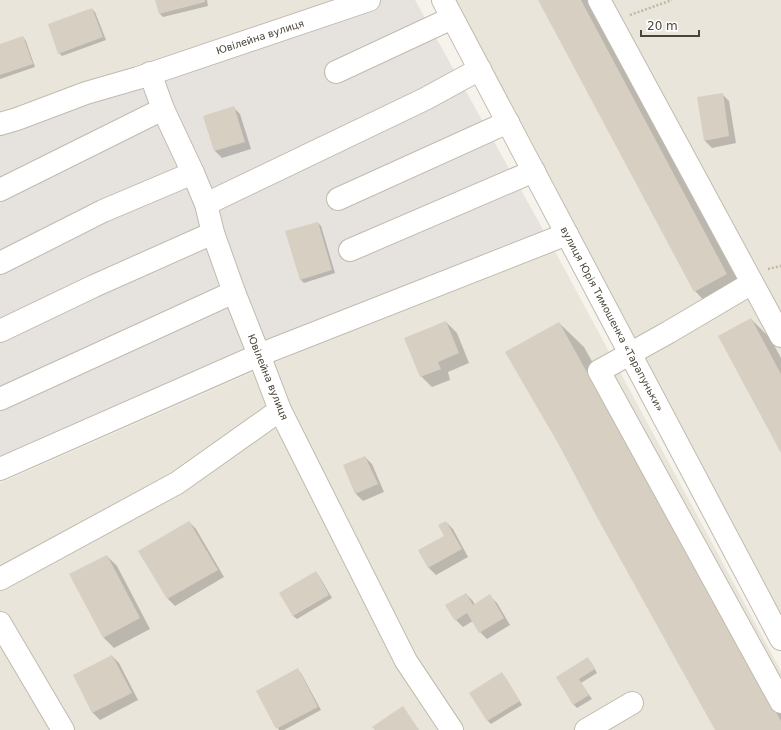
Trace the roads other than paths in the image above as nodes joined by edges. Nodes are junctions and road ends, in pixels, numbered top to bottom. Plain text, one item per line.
1 (369, 0) edge
2 (599, 0) edge
3 (448, 9) edge
4 (480, 69) junction
5 (336, 72) dead end
6 (150, 73) junction
7 (163, 109) junction
8 (508, 122) junction
9 (0, 124) edge
10 (534, 171) junction
11 (193, 173) junction
12 (0, 190) edge
13 (338, 200) dead end
14 (206, 204) junction
15 (213, 234) junction
16 (567, 234) junction
17 (350, 250) dead end
18 (0, 263) edge
19 (752, 283) junction
20 (234, 292) junction
21 (0, 331) edge
22 (780, 331) edge
23 (630, 353) junction
24 (259, 355) junction
25 (0, 398) edge
26 (280, 410) junction
27 (0, 469) edge
28 (0, 579) edge
29 (0, 623) edge
30 (781, 639) edge
31 (781, 702) edge
32 (632, 703) dead end
33 (63, 730) edge
34 (452, 730) edge
35 (586, 730) edge

1 - 6 street, Ювілейна вулиця
2 - 19 street
3 - 4 street, вулиця Юрія Тимошенка «Тарапуньки»
3 - 5 street
4 - 8 street, вулиця Юрія Тимошенка «Тарапуньки»
4 - 14 street
6 - 7 street, Ювілейна вулиця
6 - 9 street, Ювілейна вулиця
7 - 11 street, Ювілейна вулиця
7 - 12 street
8 - 10 street, вулиця Юрія Тимошенка «Тарапуньки»
8 - 13 street
10 - 16 street, вулиця Юрія Тимошенка «Тарапуньки»
10 - 17 street
11 - 14 street, Ювілейна вулиця
11 - 18 street
14 - 15 street, Ювілейна вулиця
15 - 20 street, Ювілейна вулиця
15 - 21 street
16 - 23 street, вулиця Юрія Тимошенка «Тарапуньки»
16 - 24 street
19 - 22 street
19 - 23 street
20 - 24 street, Ювілейна вулиця
20 - 25 street
23 - 30 street, вулиця Юрія Тимошенка «Тарапуньки»
23 - 31 street
24 - 26 street, Ювілейна вулиця
24 - 27 street
26 - 28 street
26 - 34 street, Ювілейна вулиця
29 - 33 street
32 - 35 street

